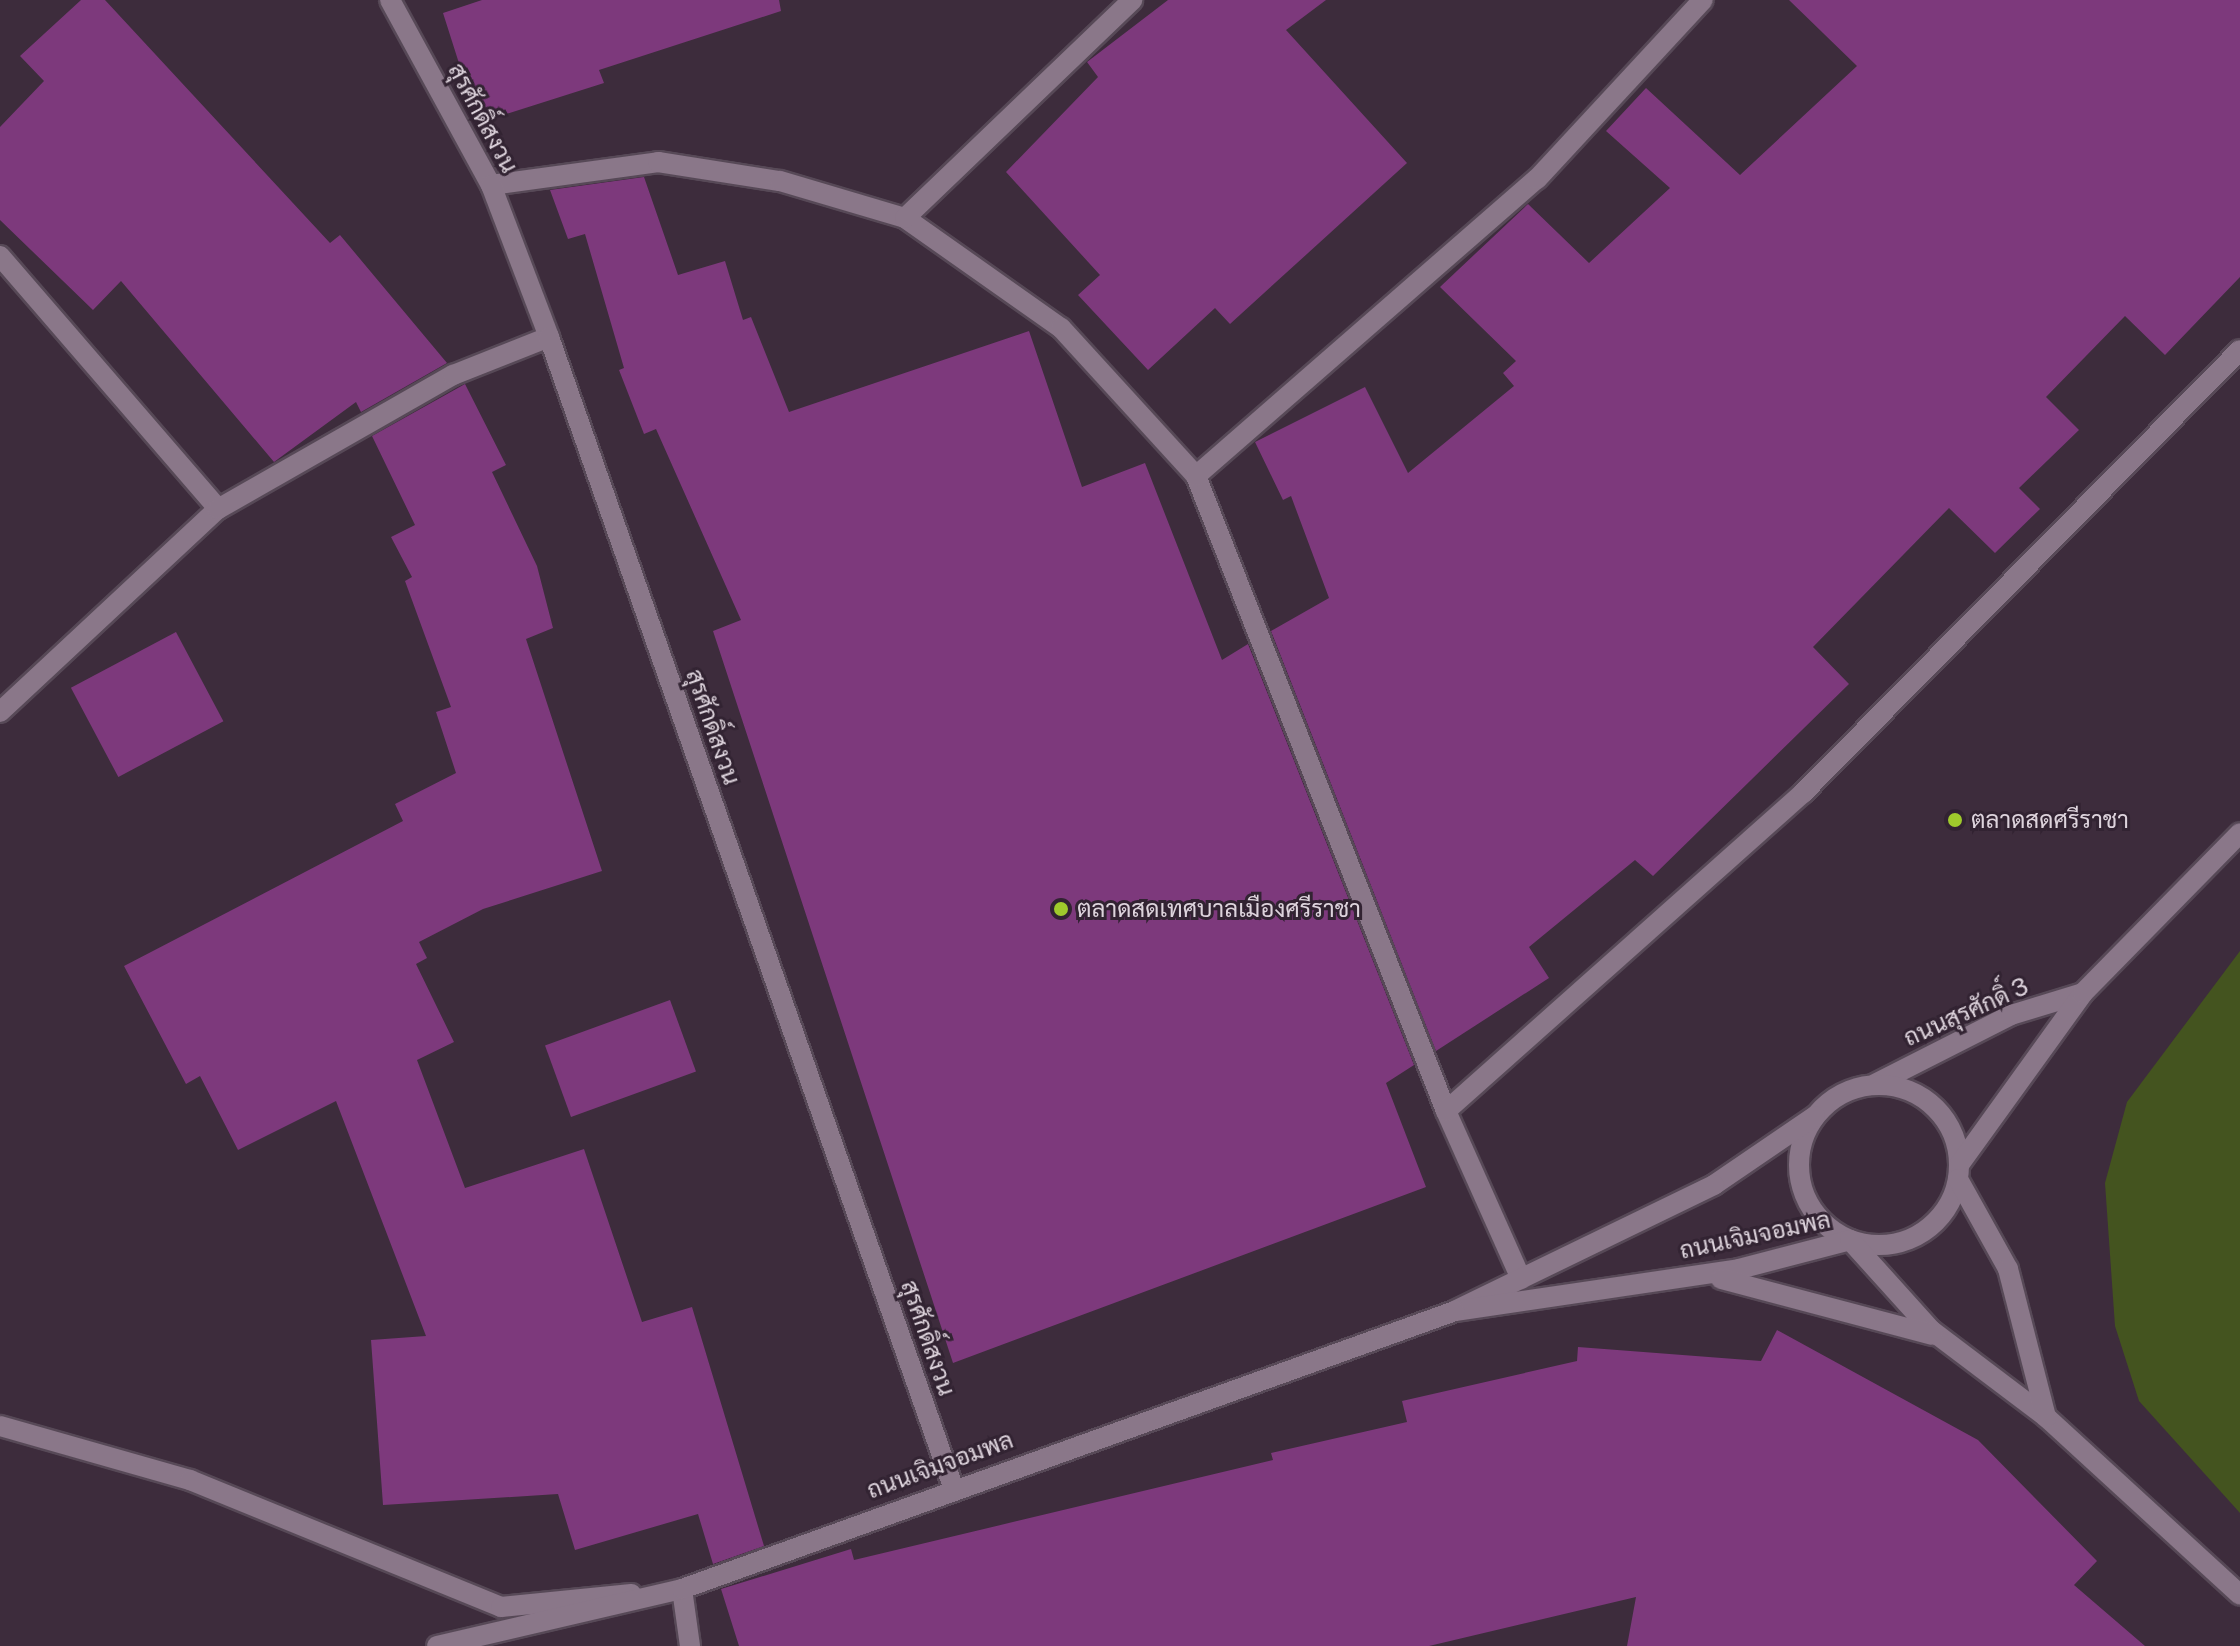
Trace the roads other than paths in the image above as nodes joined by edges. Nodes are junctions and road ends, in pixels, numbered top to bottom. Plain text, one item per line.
1 (390, 0) edge
2 (1132, 0) edge
3 (1703, 0) edge
4 (491, 185) junction
5 (905, 218) junction
6 (0, 256) edge
7 (549, 337) junction
8 (2240, 350) edge
9 (1196, 476) junction
10 (218, 509) junction
11 (0, 712) edge
12 (2240, 833) edge
13 (2083, 993) junction
14 (1873, 1084) junction
15 (1446, 1111) junction
16 (1815, 1116) junction
17 (1959, 1172) junction
18 (1850, 1240) junction
19 (1699, 1275) junction
20 (1521, 1279) junction
21 (1455, 1311) junction
22 (1941, 1337) junction
23 (2046, 1417) junction
24 (0, 1426) edge
25 (953, 1487) junction
26 (682, 1589) junction
27 (2240, 1595) edge
28 (437, 1646) edge
29 (690, 1646) edge

1 - 4 street, สุรศักดิ์สงวน
2 - 5 street
3 - 9 street
4 - 5 street
4 - 7 street, สุรศักดิ์สงวน
5 - 9 street
6 - 10 street
7 - 10 street
7 - 25 street, สุรศักดิ์สงวน
8 - 15 street
9 - 15 street
10 - 11 street
12 - 13 street, ถนนสุรศักดิ์ 3
13 - 14 street, ถนนสุรศักดิ์ 3
13 - 17 street, ถนนสุรศักดิ์ 3
14 - 16 street
14 - 17 street
15 - 20 street
16 - 18 street
16 - 20 street, ถนนเจิมจอมพล
17 - 18 street
17 - 23 street
18 - 19 street, ถนนเจิมจอมพล
18 - 22 street, ถนนเจิมจอมพล
19 - 21 street, ถนนเจิมจอมพล
19 - 22 street
20 - 21 street, ถนนเจิมจอมพล
21 - 25 street, ถนนเจิมจอมพล
22 - 23 street, ถนนเจิมจอมพล
23 - 27 street, ถนนเจิมจอมพล
24 - 26 street
25 - 26 street, ถนนเจิมจอมพล
26 - 28 street, ถนนเจิมจอมพล
26 - 29 street

